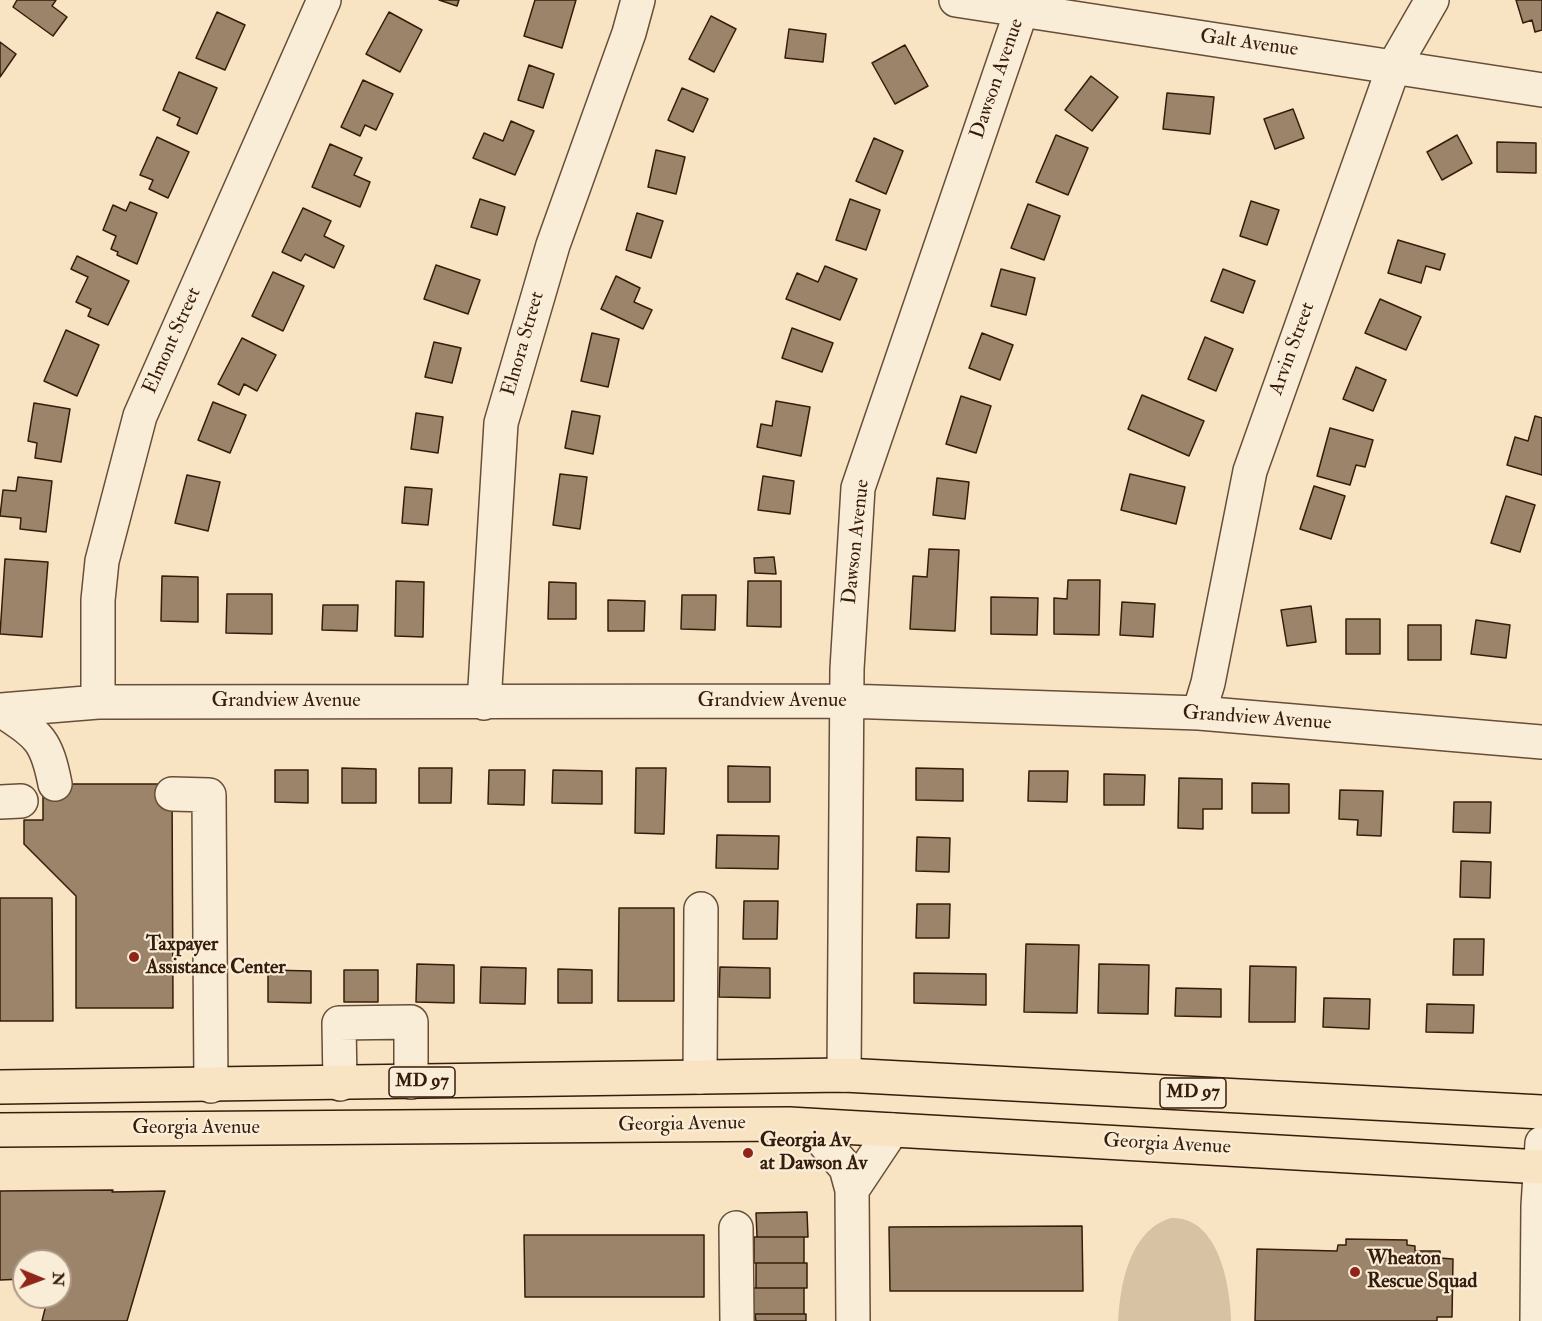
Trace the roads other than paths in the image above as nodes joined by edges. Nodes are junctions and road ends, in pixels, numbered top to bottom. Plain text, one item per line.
1 (324, 0) edge
2 (638, 0) edge
3 (956, 0) edge
4 (1432, 0) edge
5 (1023, 5) edge
6 (1394, 66) junction
7 (1542, 90) edge
8 (846, 701) junction
9 (98, 702) junction
10 (484, 703) junction
11 (0, 710) edge
12 (1199, 713) junction
13 (1542, 742) edge
14 (55, 784) dead end
15 (172, 794) dead end
16 (701, 909) dead end
17 (844, 1075) junction
18 (700, 1077) junction
19 (411, 1082) junction
20 (340, 1083) junction
21 (211, 1086) junction
22 (0, 1087) edge
23 (1542, 1112) edge
24 (771, 1124) junction
25 (810, 1126) junction
26 (0, 1130) edge
27 (892, 1130) junction
28 (1541, 1159) edge
29 (852, 1191) junction
30 (736, 1228) dead end
31 (736, 1321) edge
32 (853, 1321) edge
33 (1537, 1321) edge

1 - 9 street, Elmont Street
2 - 10 street, Elnora Street
3 - 5 street, Galt Avenue
4 - 6 street, Arvin Street
5 - 6 street, Galt Avenue
5 - 8 street, Dawson Avenue
6 - 7 street, Galt Avenue
6 - 12 street, Arvin Street
8 - 10 street, Grandview Avenue
8 - 12 street, Grandview Avenue
8 - 17 street, Dawson Avenue
9 - 10 street, Grandview Avenue
9 - 11 street, Grandview Avenue
11 - 14 street
12 - 13 street, Grandview Avenue
15 - 21 street
16 - 18 street
17 - 18 main road, MD 97
17 - 23 main road, MD 97
17 - 24 main road
17 - 27 main road
18 - 19 main road, MD 97
19 - 20 main road, MD 97
19 - 20 street
20 - 21 main road, MD 97
21 - 22 main road, MD 97
24 - 25 main road, Georgia Avenue
24 - 26 main road, Georgia Avenue
25 - 27 main road, Georgia Avenue
25 - 29 street
27 - 28 main road, Georgia Avenue
27 - 29 street
28 - 33 street
29 - 32 street
30 - 31 street

